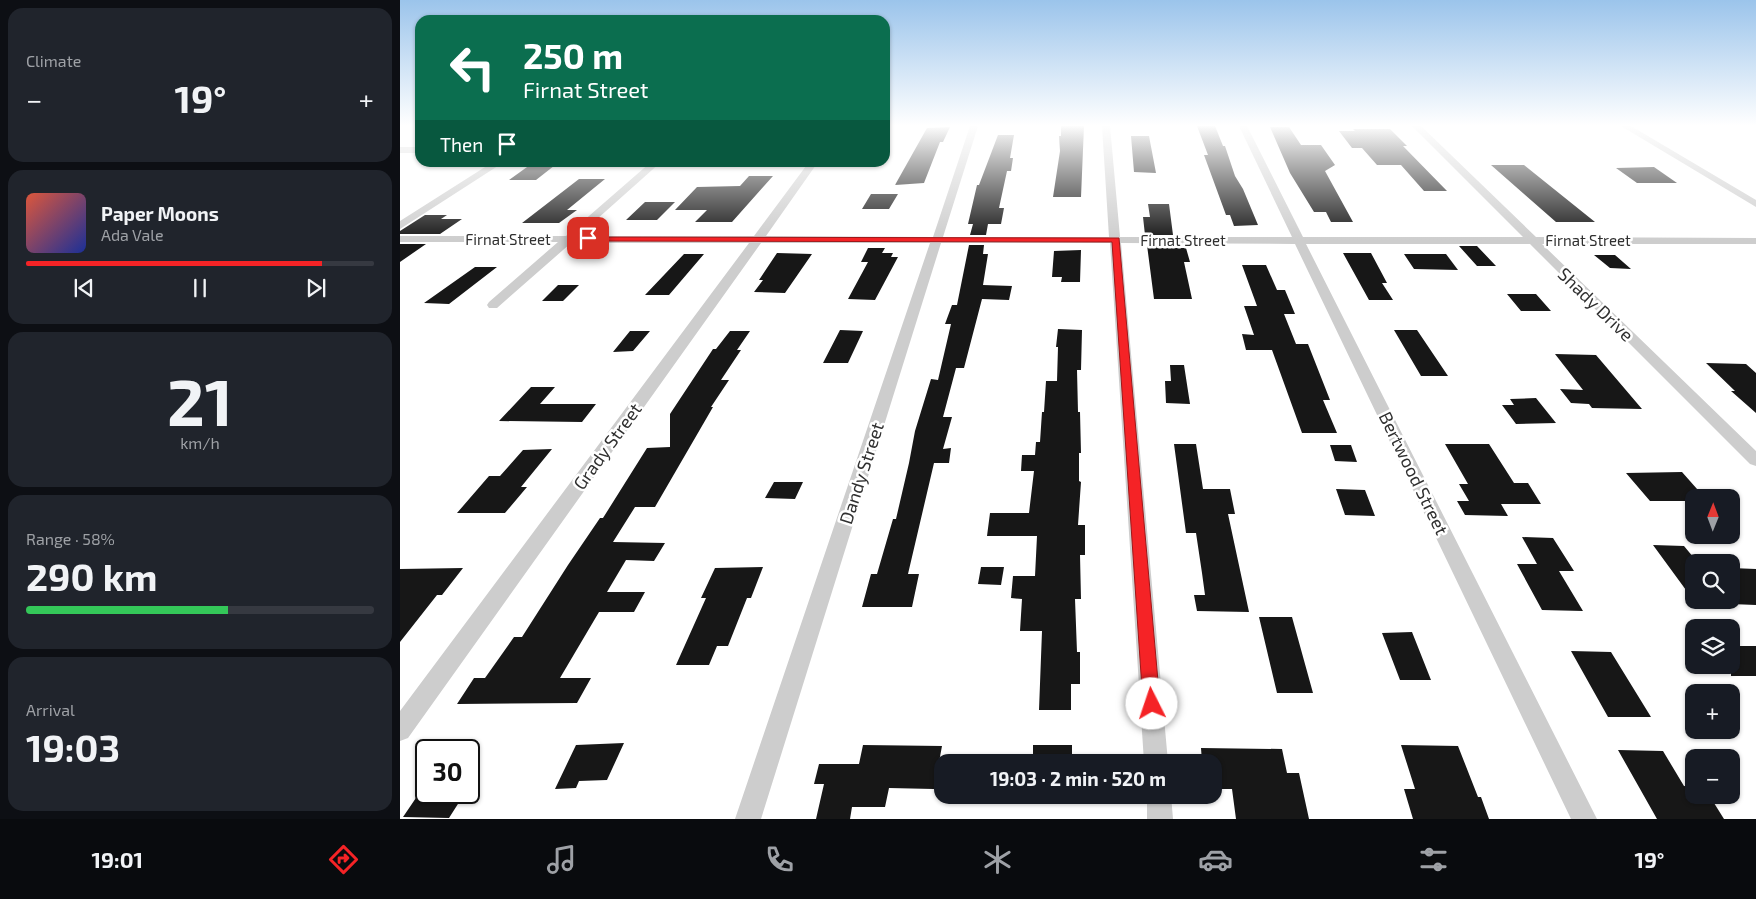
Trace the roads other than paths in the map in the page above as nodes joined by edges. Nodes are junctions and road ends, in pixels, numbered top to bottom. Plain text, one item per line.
1 (962, 164) edge
2 (1109, 164) edge
3 (1262, 164) edge
4 (1455, 164) edge
5 (1690, 164) edge
6 (492, 167) edge
7 (650, 167) edge
8 (810, 167) edge
9 (1756, 204) edge
10 (400, 226) edge
11 (569, 238) junction
12 (400, 239) edge
13 (938, 239) junction
14 (758, 240) junction
15 (1116, 240) junction
16 (1299, 240) junction
17 (1531, 240) junction
18 (1756, 240) edge
19 (493, 305) dead end
20 (1756, 460) edge
21 (400, 730) edge
22 (1155, 754) edge
23 (1159, 804) edge
24 (748, 819) edge
25 (1160, 819) edge
26 (1584, 819) edge

1 - 13 street, Dandy Street
2 - 15 street
3 - 16 street, Bertwood Street
4 - 17 street, Shady Drive
5 - 9 street
6 - 10 street
7 - 11 street
8 - 14 street, Grady Street
11 - 12 street, Firnat Street
11 - 14 street, Firnat Street
11 - 19 street
13 - 14 street, Firnat Street
13 - 15 street, Firnat Street
13 - 24 street, Dandy Street
14 - 21 street, Grady Street
15 - 16 street, Firnat Street
15 - 22 street
16 - 17 street, Firnat Street
16 - 26 street, Bertwood Street
17 - 18 street, Firnat Street
17 - 20 street, Shady Drive
23 - 25 street

